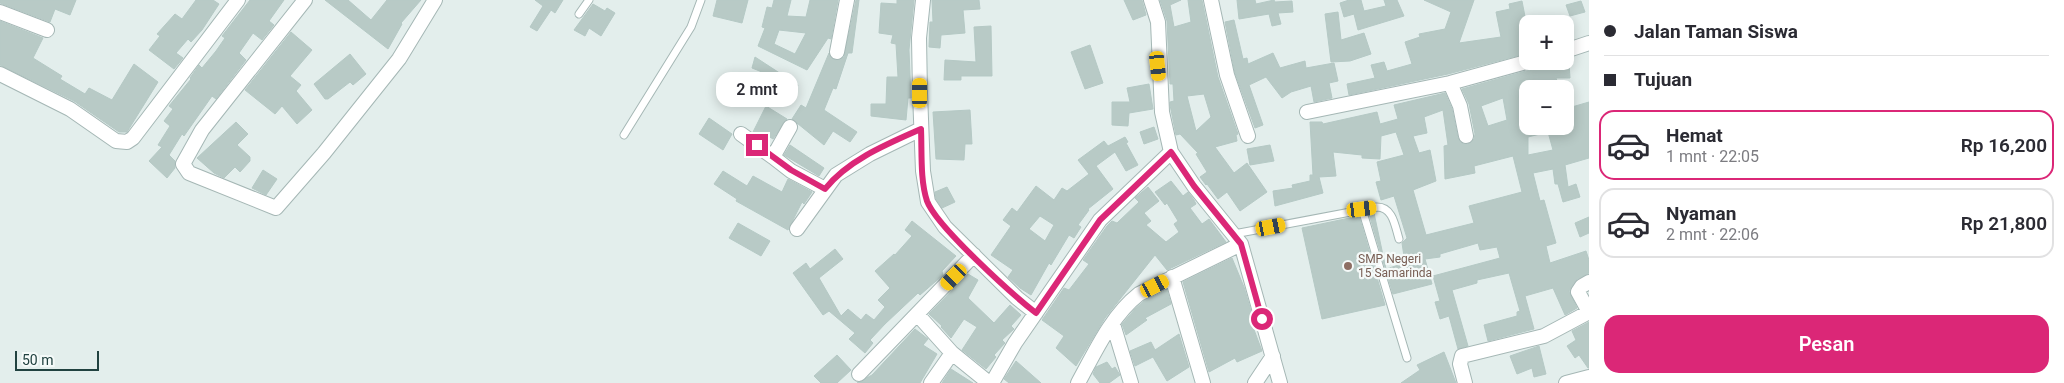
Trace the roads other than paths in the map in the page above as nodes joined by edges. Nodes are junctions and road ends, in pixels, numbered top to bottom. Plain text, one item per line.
1 (238, 0) edge
2 (305, 0) edge
3 (435, 0) edge
4 (589, 0) edge
5 (701, 0) edge
6 (847, 0) edge
7 (923, 0) edge
8 (1151, 0) edge
9 (1211, 0) edge
10 (0, 12) edge
11 (579, 14) dead end
12 (47, 30) dead end
13 (1589, 43) edge
14 (1574, 48) edge
15 (837, 52) dead end
16 (1519, 64) edge
17 (0, 74) edge
18 (1450, 83) junction
19 (1306, 112) dead end
20 (790, 127) dead end
21 (921, 129) junction
22 (741, 134) dead end
23 (624, 135) dead end
24 (1248, 136) dead end
25 (1466, 136) dead end
26 (1171, 152) junction
27 (773, 157) junction
28 (825, 189) junction
29 (1362, 209) junction
30 (797, 228) dead end
31 (1238, 239) junction
32 (1399, 239) dead end
33 (974, 255) junction
34 (1172, 277) junction
35 (1589, 282) edge
36 (1589, 312) edge
37 (1036, 313) junction
38 (917, 314) junction
39 (1113, 324) junction
40 (952, 353) junction
41 (1273, 356) junction
42 (1407, 358) dead end
43 (859, 374) dead end
44 (1589, 377) edge
45 (931, 383) edge
46 (990, 383) edge
47 (1078, 383) edge
48 (1131, 383) edge
49 (1202, 383) edge
50 (1255, 383) edge
51 (1280, 383) edge
52 (1465, 383) edge
53 (1566, 383) edge

1 - 17 street
2 - 3 street
4 - 11 lane
5 - 23 lane
6 - 15 street
7 - 21 street
8 - 26 street
9 - 24 street
10 - 12 street
13 - 14 street
16 - 18 street
18 - 19 street
18 - 25 street
20 - 27 street
21 - 28 street
21 - 33 street
22 - 27 street
26 - 31 street
26 - 37 street
27 - 28 street
28 - 30 street
29 - 31 lane
29 - 32 lane
29 - 42 lane
31 - 34 street
31 - 41 street
33 - 37 street
33 - 38 street
34 - 39 street
34 - 49 street
35 - 36 street
36 - 52 street
37 - 46 street
38 - 40 street
38 - 43 street
39 - 47 street
39 - 48 street
40 - 45 street
40 - 46 street
41 - 50 street
41 - 51 street
44 - 53 street

